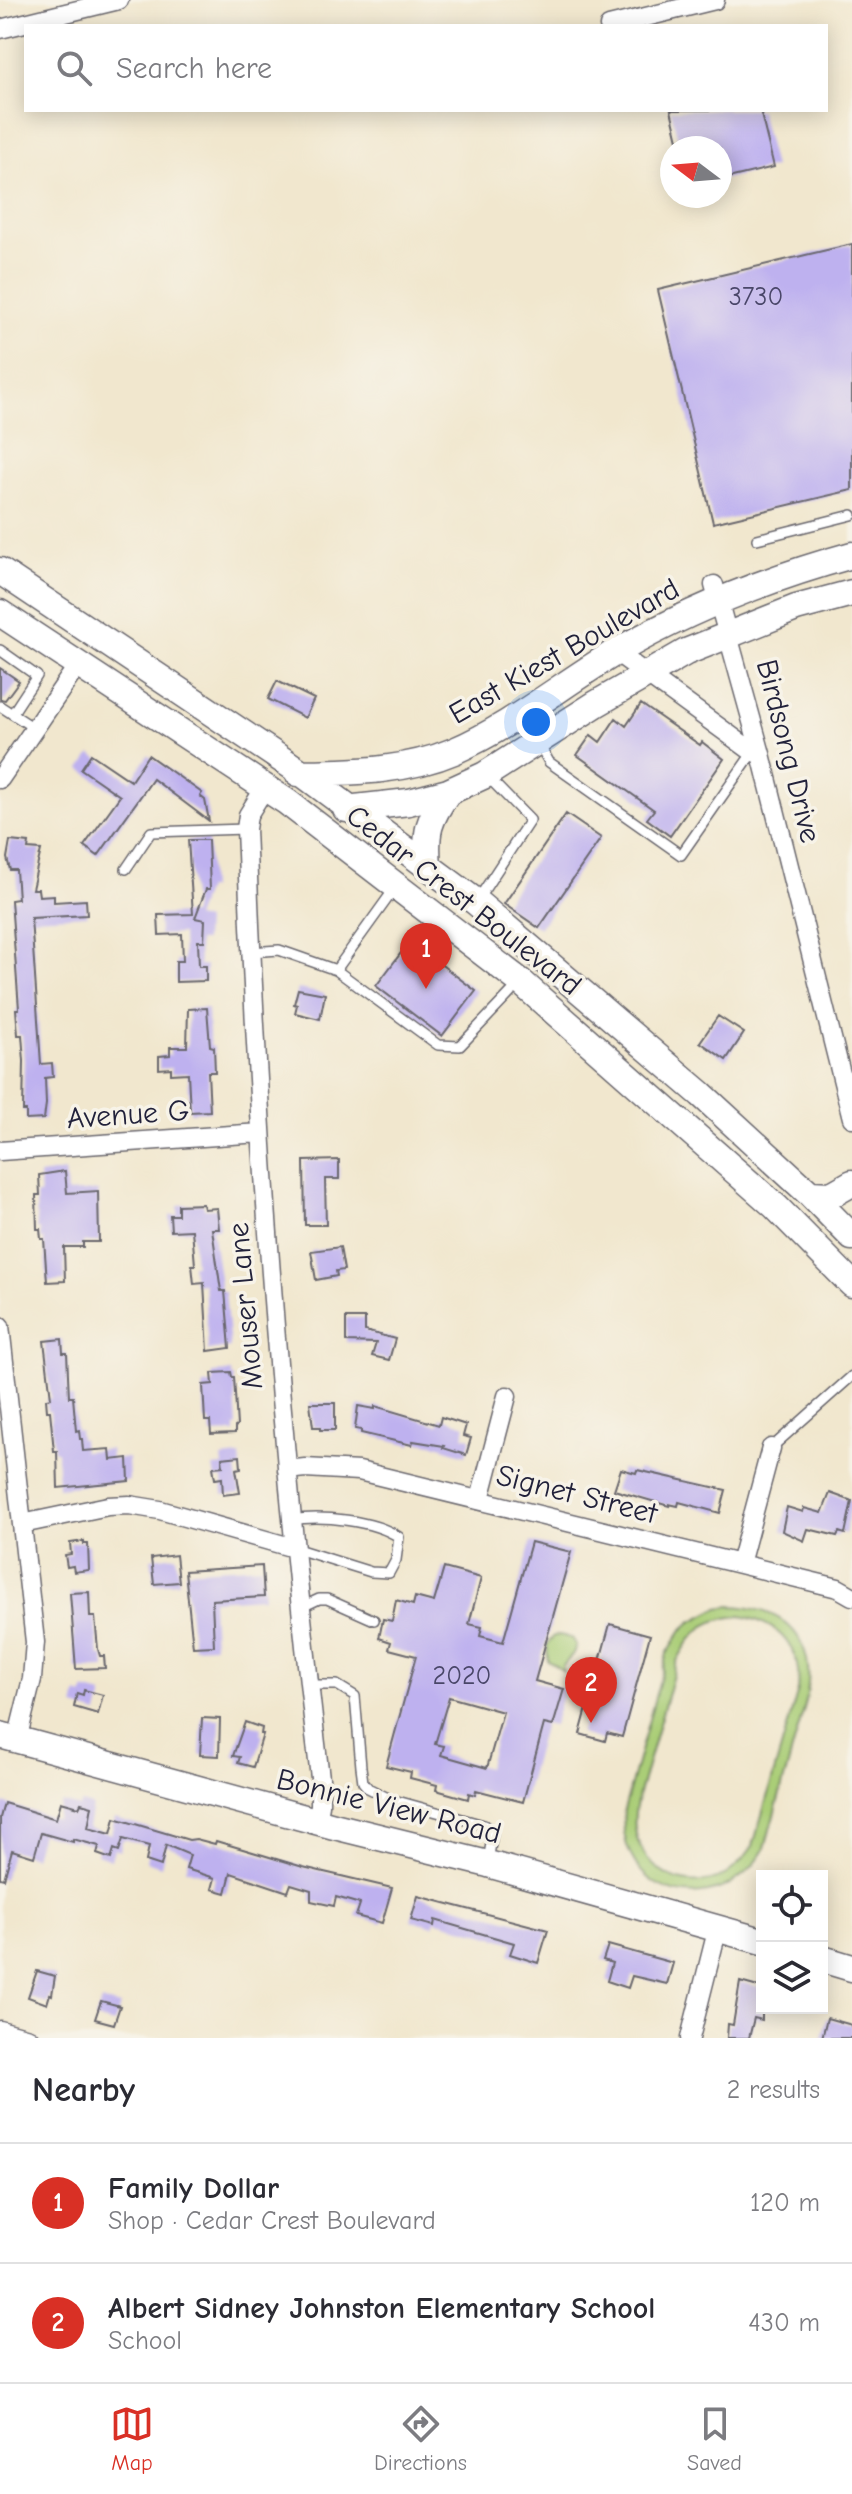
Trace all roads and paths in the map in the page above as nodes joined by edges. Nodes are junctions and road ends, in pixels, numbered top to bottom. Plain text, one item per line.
1 (119, 0) edge
2 (715, 0) edge
3 (670, 5) edge
4 (72, 6) edge
5 (615, 24) edge
6 (0, 29) edge
7 (852, 515) edge
8 (757, 539) dead end
9 (852, 555) edge
10 (0, 571) edge
11 (717, 592) junction
12 (852, 593) edge
13 (0, 613) edge
14 (729, 633) junction
15 (98, 636) junction
16 (0, 650) edge
17 (616, 652) junction
18 (78, 665) junction
19 (645, 674) junction
20 (0, 706) edge
21 (12, 714) junction
22 (34, 728) junction
23 (537, 742) junction
24 (757, 753) junction
25 (302, 773) junction
26 (485, 775) junction
27 (0, 779) edge
28 (448, 792) junction
29 (276, 795) junction
30 (351, 809) junction
31 (246, 829) junction
32 (428, 866) junction
33 (126, 869) dead end
34 (398, 886) junction
35 (476, 902) junction
36 (454, 929) junction
37 (250, 952) junction
38 (541, 958) junction
39 (336, 970) junction
40 (521, 982) junction
41 (852, 1118) edge
42 (260, 1133) junction
43 (0, 1151) edge
44 (852, 1183) edge
45 (810, 1194) junction
46 (852, 1237) edge
47 (849, 1275) edge
48 (0, 1326) edge
49 (852, 1376) edge
50 (507, 1396) dead end
51 (771, 1448) joint
52 (287, 1470) junction
53 (480, 1499) junction
54 (291, 1520) junction
55 (22, 1524) junction
56 (294, 1548) junction
57 (740, 1564) junction
58 (851, 1595) edge
59 (300, 1608) junction
60 (374, 1620) dead end
61 (309, 1685) junction
62 (8, 1738) edge
63 (317, 1822) junction
64 (488, 1864) junction
65 (718, 1927) junction
66 (756, 1939) edge
67 (828, 1961) edge
68 (852, 1968) edge
69 (0, 2030) edge
70 (29, 2038) edge
71 (690, 2038) edge

1 - 4 street
2 - 3 street
3 - 5 street
4 - 6 street
7 - 8 lane
9 - 11 street, East Kiest Boulevard
10 - 15 street, Cedar Crest Boulevard
11 - 14 street, Birdsong Drive
11 - 17 street, East Kiest Boulevard
12 - 14 street, East Kiest Boulevard
13 - 18 street, Cedar Crest Boulevard
14 - 19 street, East Kiest Boulevard
14 - 24 street, Birdsong Drive
15 - 18 street
15 - 25 street, Cedar Crest Boulevard
16 - 21 lane
17 - 19 street
17 - 25 street, East Kiest Boulevard
18 - 22 street
18 - 29 street, Cedar Crest Boulevard
19 - 23 street, East Kiest Boulevard
19 - 24 street
20 - 21 lane
21 - 22 lane
22 - 27 street
23 - 24 lane
23 - 26 street, East Kiest Boulevard
24 - 41 street, Birdsong Drive
25 - 29 street, East Kiest Boulevard
25 - 30 street, Cedar Crest Boulevard
26 - 28 street, East Kiest Boulevard
26 - 35 lane
28 - 30 street, East Kiest Boulevard
28 - 32 street
29 - 30 street, East Kiest Boulevard
29 - 31 street, Mouser Lane
29 - 34 street, Cedar Crest Boulevard
30 - 32 street, Cedar Crest Boulevard
31 - 33 lane
31 - 37 street, Mouser Lane
32 - 35 street, Cedar Crest Boulevard
34 - 36 street, Cedar Crest Boulevard
34 - 39 lane
35 - 36 street
35 - 38 street, Cedar Crest Boulevard
36 - 40 street, Cedar Crest Boulevard
37 - 39 lane
37 - 42 street, Mouser Lane
38 - 40 street
38 - 45 street, Cedar Crest Boulevard
39 - 40 lane
40 - 47 street, Cedar Crest Boulevard
42 - 43 street, Avenue G
42 - 52 street, Mouser Lane
44 - 45 street
45 - 46 street, Cedar Crest Boulevard
48 - 55 street
49 - 51 lane
50 - 53 street
51 - 57 street
52 - 53 street, Signet Street
52 - 54 street, Mouser Lane
53 - 57 street, Signet Street
54 - 56 street, Mouser Lane
54 - 56 lane
55 - 56 street
55 - 62 street
56 - 59 street, Mouser Lane
57 - 58 street, Signet Street
59 - 60 lane
59 - 61 street, Mouser Lane
61 - 63 street, Mouser Lane
61 - 64 lane
62 - 63 street, Bonnie View Road
63 - 64 street, Bonnie View Road
64 - 65 street, Bonnie View Road
65 - 66 street, Bonnie View Road
65 - 71 street
67 - 68 street
69 - 70 street

